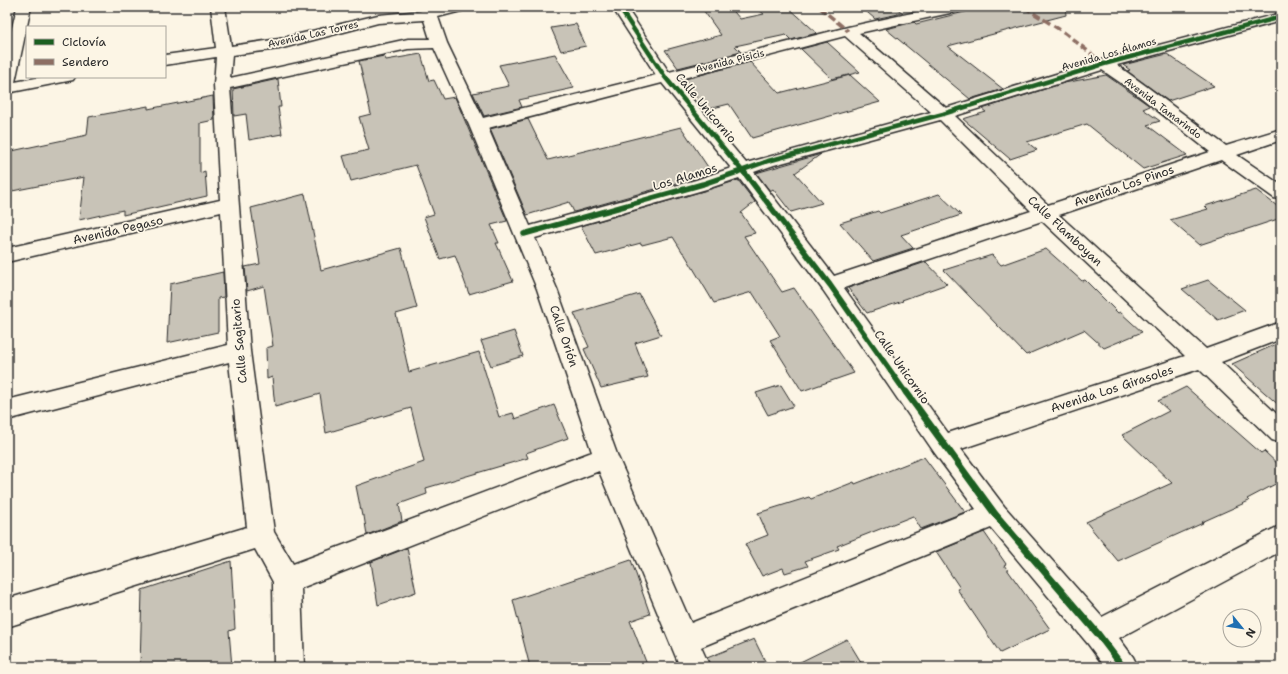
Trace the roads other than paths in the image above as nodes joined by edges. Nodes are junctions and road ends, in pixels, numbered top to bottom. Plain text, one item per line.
1 (24, 7) edge
2 (218, 7) edge
3 (460, 7) edge
4 (619, 7) edge
5 (959, 7) edge
6 (1255, 10) dead end
7 (429, 11) edge
8 (1278, 21) edge
9 (848, 32) junction
10 (438, 43) junction
11 (279, 44) junction
12 (408, 44) junction
13 (224, 52) junction
14 (166, 60) edge
15 (1104, 64) junction
16 (665, 77) junction
17 (62, 78) edge
18 (7, 81) edge
19 (222, 84) junction
20 (7, 88) edge
21 (943, 114) junction
22 (478, 125) junction
23 (1281, 134) edge
24 (1222, 152) junction
25 (743, 170) junction
26 (1281, 194) edge
27 (229, 204) junction
28 (1045, 213) junction
29 (524, 234) junction
30 (7, 255) edge
31 (830, 285) junction
32 (1281, 330) edge
33 (239, 351) junction
34 (1204, 359) junction
35 (7, 410) edge
36 (1281, 433) edge
37 (943, 445) junction
38 (606, 457) junction
39 (995, 514) junction
40 (261, 536) junction
41 (1281, 538) edge
42 (287, 580) junction
43 (7, 612) edge
44 (1098, 634) junction
45 (684, 640) junction
46 (288, 667) edge
47 (695, 667) edge
48 (1123, 667) edge

1 - 18 street
2 - 13 street, Calle Sagitario
3 - 7 street, Avenida Las Torres
4 - 16 street, Calle Unicornio
5 - 9 street, Avenida Pisicis
6 - 8 street
7 - 10 street, Calle Orión
7 - 11 street, Avenida Las Torres
8 - 15 street, Avenida Los Álamos
9 - 16 street, Avenida Pisicis
9 - 21 street, Calle Flamboyan
10 - 12 street
10 - 22 street, Calle Orión
11 - 12 street
11 - 13 street, Avenida Las Torres
12 - 19 street
13 - 14 street, Avenida Las Torres
13 - 19 street, Calle Sagitario
15 - 21 street, Avenida Los Álamos
15 - 24 street, Avenida Tamarindo
16 - 22 street, Avenida Pisicis
16 - 25 street, Calle Unicornio
17 - 20 street
19 - 27 street, Calle Sagitario
21 - 25 street, Los Alamos
21 - 28 street, Calle Flamboyan
22 - 29 street, Calle Orión
23 - 24 street, Avenida Los Pinos
24 - 26 street, Avenida Tamarindo
24 - 28 street, Avenida Los Pinos
25 - 29 street, Los Alamos
25 - 31 street, Calle Unicornio
27 - 30 street, Avenida Pegaso
27 - 33 street, Calle Sagitario
28 - 31 street, Avenida Los Pinos
28 - 34 street, Calle Flamboyan
29 - 38 street, Calle Orión
31 - 37 street, Calle Unicornio
32 - 34 street, Avenida Los Girasoles
33 - 35 street
33 - 40 street, Calle Sagitario
34 - 36 street, Calle Flamboyan
34 - 37 street, Avenida Los Girasoles
37 - 39 street, Calle Unicornio
38 - 42 street
38 - 45 street, Calle Orión
39 - 44 street, Calle Unicornio
39 - 45 street
40 - 42 street, Calle Sagitario
40 - 43 street
41 - 44 street
42 - 46 street, Calle Sagitario
44 - 48 street, Calle Unicornio
45 - 47 street, Calle Orión

